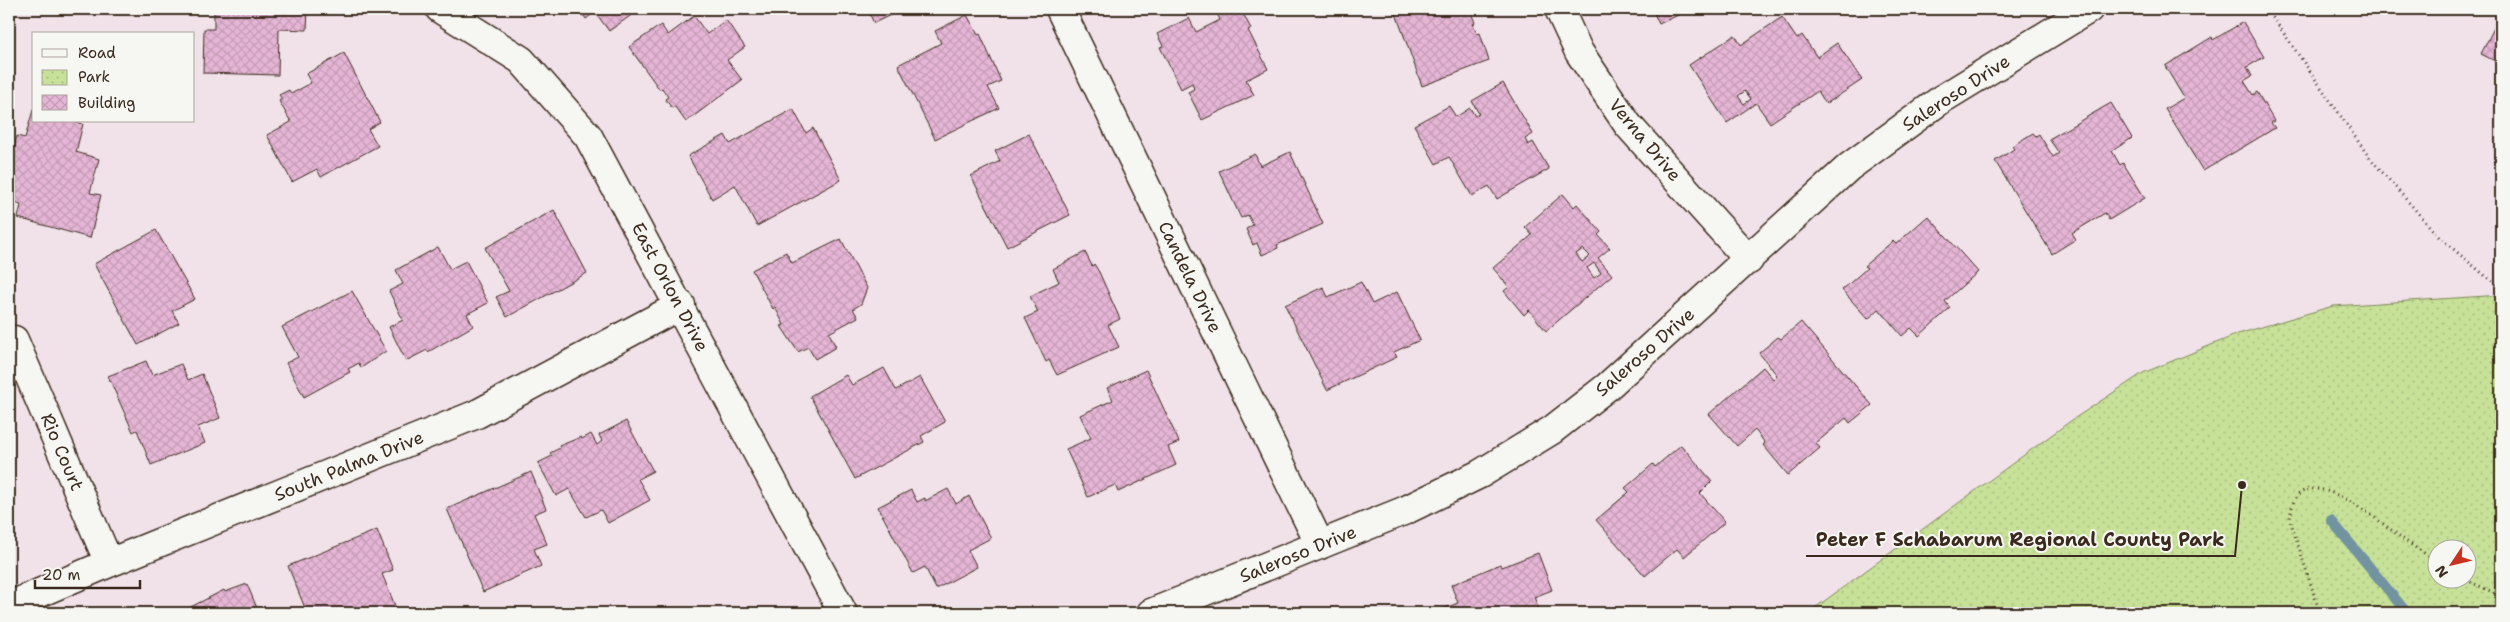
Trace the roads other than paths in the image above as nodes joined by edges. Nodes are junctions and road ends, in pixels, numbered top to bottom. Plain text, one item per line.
1 (440, 9) edge
2 (1060, 9) edge
3 (1559, 9) edge
4 (2090, 9) edge
5 (1749, 260) junction
6 (681, 305) junction
7 (14, 340) dead end
8 (1320, 545) junction
9 (109, 563) junction
10 (9, 606) edge
11 (843, 613) edge
12 (1151, 613) edge

1 - 6 street, East Orlon Drive
2 - 8 street, Candela Drive
3 - 5 street, Verna Drive
4 - 5 street, Saleroso Drive
5 - 8 street, Saleroso Drive
6 - 9 street, South Palma Drive
6 - 11 street, East Orlon Drive
7 - 9 street, Rio Court
8 - 12 street, Saleroso Drive
9 - 10 street, South Palma Drive

